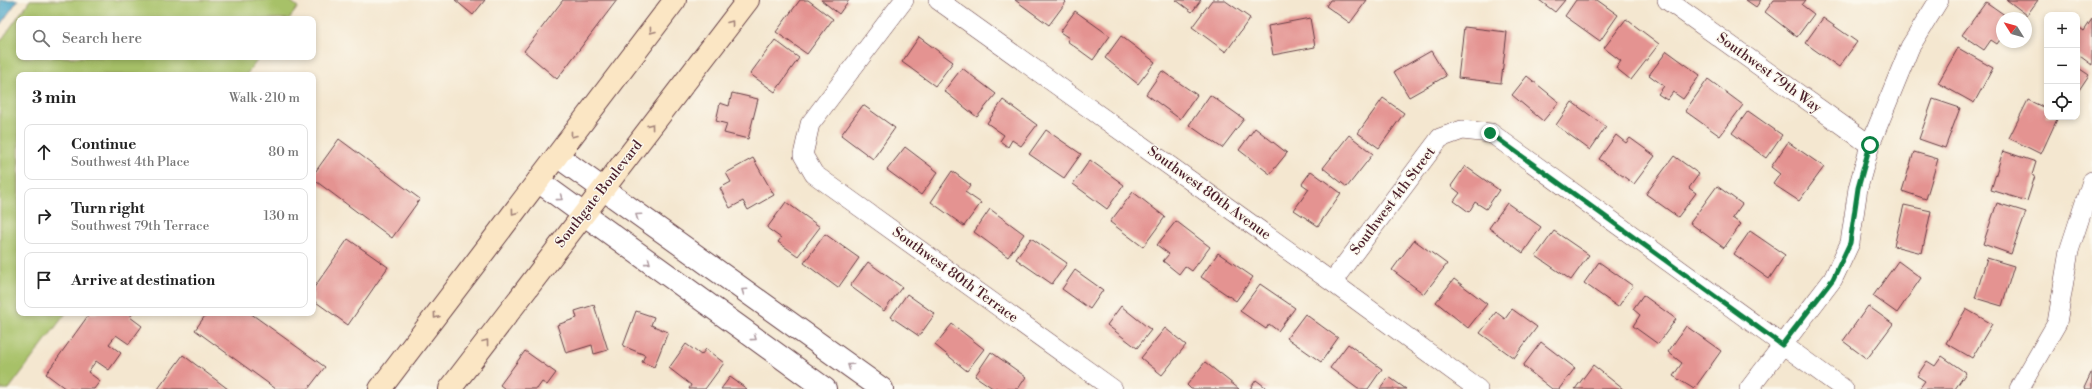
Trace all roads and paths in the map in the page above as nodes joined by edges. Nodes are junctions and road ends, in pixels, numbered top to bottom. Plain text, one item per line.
1 (675, 0) edge
2 (748, 0) edge
3 (904, 0) edge
4 (938, 0) edge
5 (1667, 0) edge
6 (1939, 0) edge
7 (1870, 145) junction
8 (557, 156) junction
9 (538, 181) junction
10 (2092, 181) edge
11 (602, 190) junction
12 (583, 215) junction
13 (1332, 282) junction
14 (1782, 345) junction
15 (380, 389) edge
16 (450, 389) edge
17 (825, 389) edge
18 (882, 389) edge
19 (1113, 389) edge
20 (1478, 389) edge
21 (1749, 389) edge
22 (1844, 389) edge
23 (2019, 389) edge

1 -> 8 main road
11 -> 2 main road, Southgate Boulevard
3 - 19 street, Southwest 80th Terrace
4 - 13 street, Southwest 80th Avenue
5 - 7 street, Southwest 79th Way
6 - 7 street
7 - 14 street
8 - 9 main road
8 - 11 street
9 -> 12 street
9 -> 15 main road
10 - 23 street
11 - 12 main road, Southgate Boulevard
18 -> 11 street
16 -> 12 main road, Southgate Boulevard
12 -> 17 street
13 - 14 street, Southwest 4th Street
13 - 20 street, Southwest 80th Avenue
14 - 21 street
14 - 22 street

